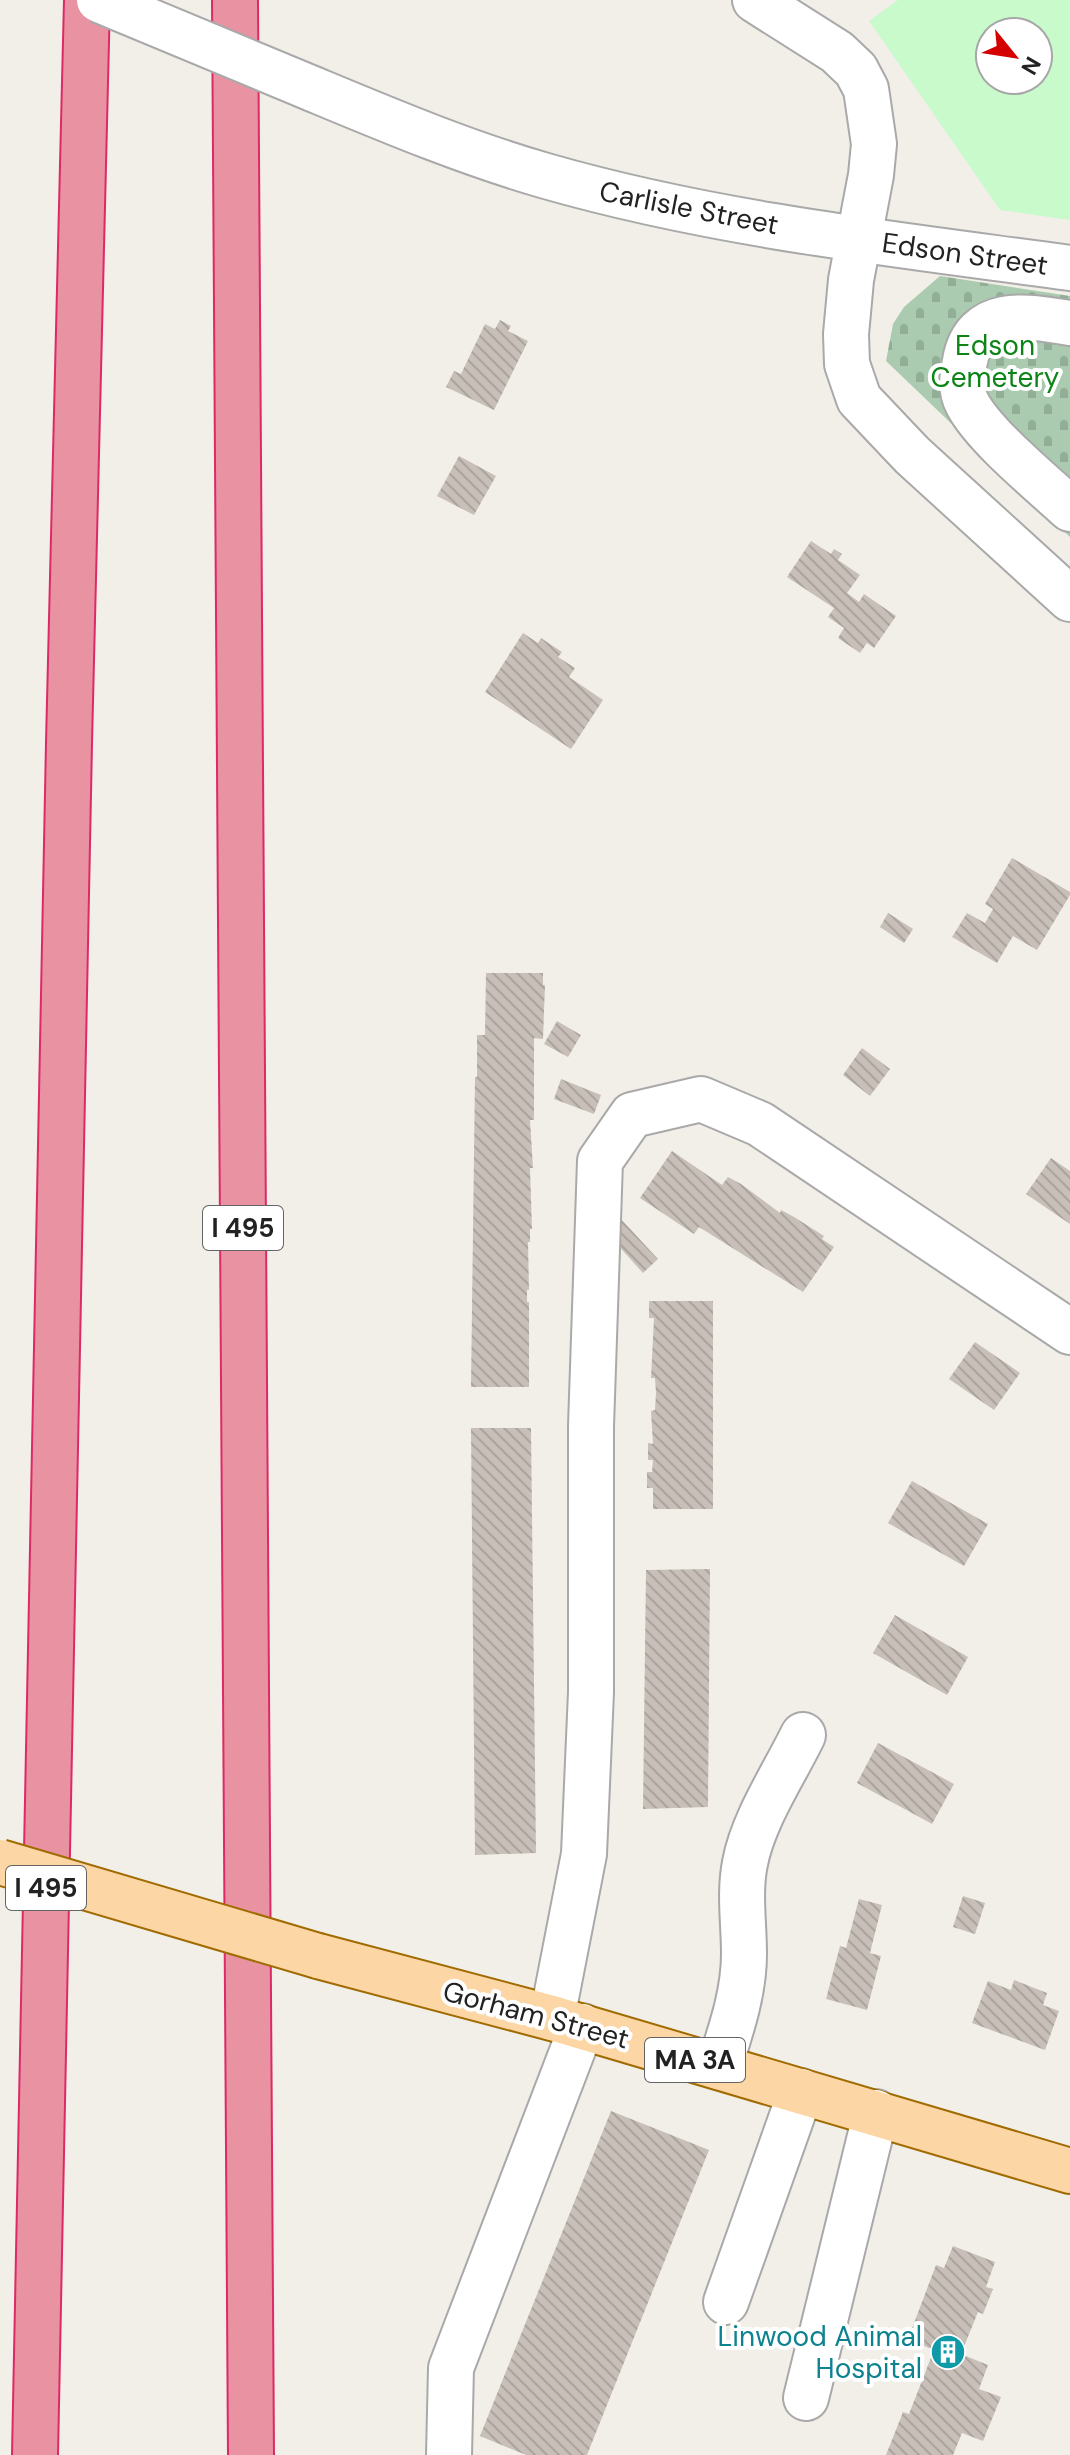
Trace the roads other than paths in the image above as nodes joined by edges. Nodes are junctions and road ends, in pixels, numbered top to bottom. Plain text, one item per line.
1 (87, 0) edge
2 (99, 0) edge
3 (235, 0) edge
4 (755, 0) edge
5 (860, 240) junction
6 (1070, 268) edge
7 (1070, 323) edge
8 (1070, 509) edge
9 (1070, 599) edge
10 (1070, 1332) edge
11 (803, 1735) dead end
12 (0, 1862) edge
13 (567, 2022) junction
14 (719, 2067) junction
15 (801, 2091) junction
16 (876, 2112) junction
17 (1070, 2171) edge
18 (726, 2302) dead end
19 (806, 2398) dead end
20 (35, 2455) edge
21 (251, 2455) edge
22 (449, 2455) edge

1 - 20 highway, I 495
2 - 5 street, Carlisle Street, bridge
3 - 21 highway, I 495
4 - 5 street
5 - 6 street, Edson Street
5 - 9 street
7 - 8 street
10 - 13 street
11 - 14 street
12 - 13 main road, Gorham Street / MA 3A, bridge
13 - 14 main road, Gorham Street / MA 3A
13 - 22 street
14 - 15 main road, Gorham Street / MA 3A
15 - 16 main road, Gorham Street / MA 3A
15 - 18 street
16 - 17 main road, Gorham Street / MA 3A
16 - 19 street

